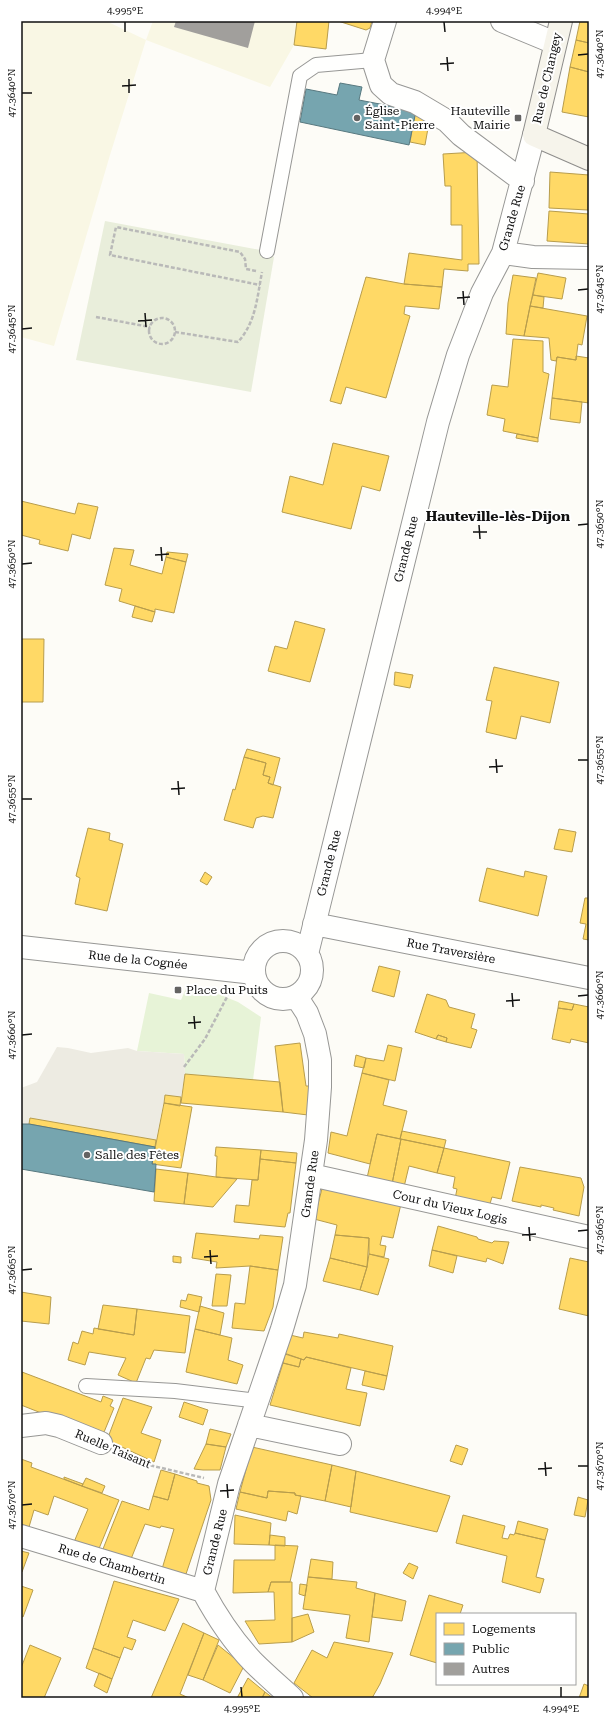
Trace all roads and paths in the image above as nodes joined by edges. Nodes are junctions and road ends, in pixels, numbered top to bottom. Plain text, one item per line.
1 (385, 21) edge
2 (502, 21) edge
3 (561, 21) edge
4 (555, 42) junction
5 (373, 60) junction
6 (534, 135) junction
7 (589, 159) edge
8 (523, 181) junction
9 (266, 251) joint
10 (503, 253) junction
11 (589, 258) edge
12 (262, 272) junction
13 (260, 285) junction
14 (96, 317) dead end
15 (150, 327) junction
16 (175, 332) junction
17 (314, 924) junction
18 (21, 947) edge
19 (307, 954) junction
20 (232, 970) junction
21 (254, 973) junction
22 (589, 978) edge
23 (296, 996) junction
24 (184, 1067) dead end
25 (311, 1175) junction
26 (589, 1238) edge
27 (86, 1386) dead end
28 (258, 1401) junction
29 (249, 1425) junction
30 (21, 1426) edge
31 (101, 1443) joint
32 (340, 1444) dead end
33 (229, 1484) junction
34 (21, 1536) edge
35 (203, 1591) junction
36 (292, 1698) edge

1 - 5 street
2 - 4 street
3 - 4 street, Rue de Changey
4 - 6 street, Rue de Changey
5 - 8 street
5 - 9 lane
6 - 7 street
6 - 8 street, Grande Rue
8 - 10 street, Grande Rue
9 - 12 path
10 - 11 street
10 - 17 street, Grande Rue
12 - 13 path
12 - 13 path
13 - 16 path
14 - 15 path
15 - 16 path
15 - 16 path
17 - 19 street, Grande Rue
17 - 22 street, Rue Traversière
18 - 20 street, Rue de la Cognée
19 - 21 street
19 - 23 street, Grande Rue
20 - 21 street, Rue de la Cognée
20 - 24 path
21 - 23 street
23 - 25 street, Grande Rue
25 - 26 street, Cour du Vieux Logis
25 - 28 street, Grande Rue
27 - 28 lane
28 - 29 street, Grande Rue
29 - 32 street
29 - 33 street, Grande Rue
30 - 31 street, Ruelle Taisant
31 - 33 path, Ruelle Taisant
33 - 35 street, Grande Rue
34 - 35 street, Rue de Chambertin
35 - 36 street

